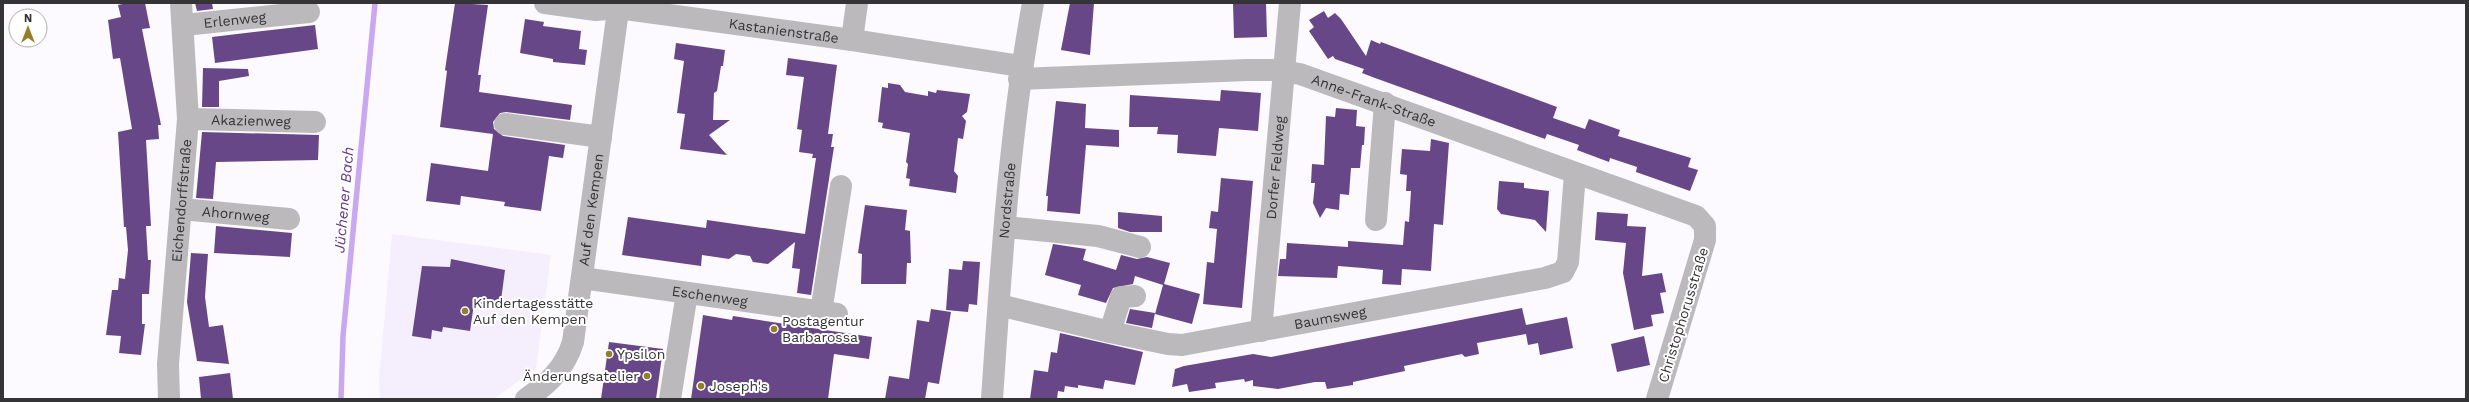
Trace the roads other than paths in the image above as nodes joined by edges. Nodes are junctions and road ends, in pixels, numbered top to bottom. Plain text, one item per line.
1 (181, 3) edge
2 (545, 3) edge
3 (857, 3) edge
4 (1033, 3) edge
5 (1290, 3) edge
6 (618, 5) edge
7 (309, 12) dead end
8 (184, 25) junction
9 (852, 40) junction
10 (1285, 71) junction
11 (1020, 73) junction
12 (1385, 103) junction
13 (188, 119) junction
14 (315, 122) dead end
15 (505, 124) dead end
16 (601, 137) junction
17 (1575, 174) junction
18 (841, 186) dead end
19 (181, 209) junction
20 (290, 219) dead end
21 (1376, 220) dead end
22 (1005, 227) junction
23 (1706, 230) joint
24 (1140, 247) dead end
25 (582, 278) junction
26 (687, 293) junction
27 (1135, 296) dead end
28 (999, 305) junction
29 (1261, 331) junction
30 (1110, 332) junction
31 (529, 398) edge
32 (169, 399) edge
33 (670, 399) edge
34 (992, 399) edge
35 (1657, 399) edge

1 - 8 street, Eichendorffstraße
2 - 6 street, Kastanienstraße
3 - 9 street
4 - 11 street, Nordstraße
5 - 10 street, Dorfer Feldweg
6 - 9 street, Kastanienstraße
6 - 16 street, Auf den Kempen
7 - 8 street, Erlenweg
8 - 13 street, Eichendorffstraße
9 - 11 street, Kastanienstraße
10 - 11 street, Anne-Frank-Straße
10 - 12 street, Anne-Frank-Straße
10 - 29 street, Dorfer Feldweg
11 - 22 street, Nordstraße
12 - 17 street, Anne-Frank-Straße
12 - 21 street
13 - 14 street, Akazienweg
13 - 19 street, Eichendorffstraße
15 - 16 street
16 - 25 street, Auf den Kempen
17 - 23 street, Anne-Frank-Straße
17 - 29 street, Baumsweg
18 - 26 street, Eschenweg
19 - 20 street, Ahornweg
19 - 32 street, Eichendorffstraße
22 - 24 street
22 - 28 street, Nordstraße
23 - 35 street, Christophorusstraße
25 - 26 street, Eschenweg
25 - 31 street, Auf den Kempen
26 - 33 street
27 - 30 street
28 - 30 street, Baumsweg
28 - 34 street, Nordstraße
29 - 30 street, Baumsweg

